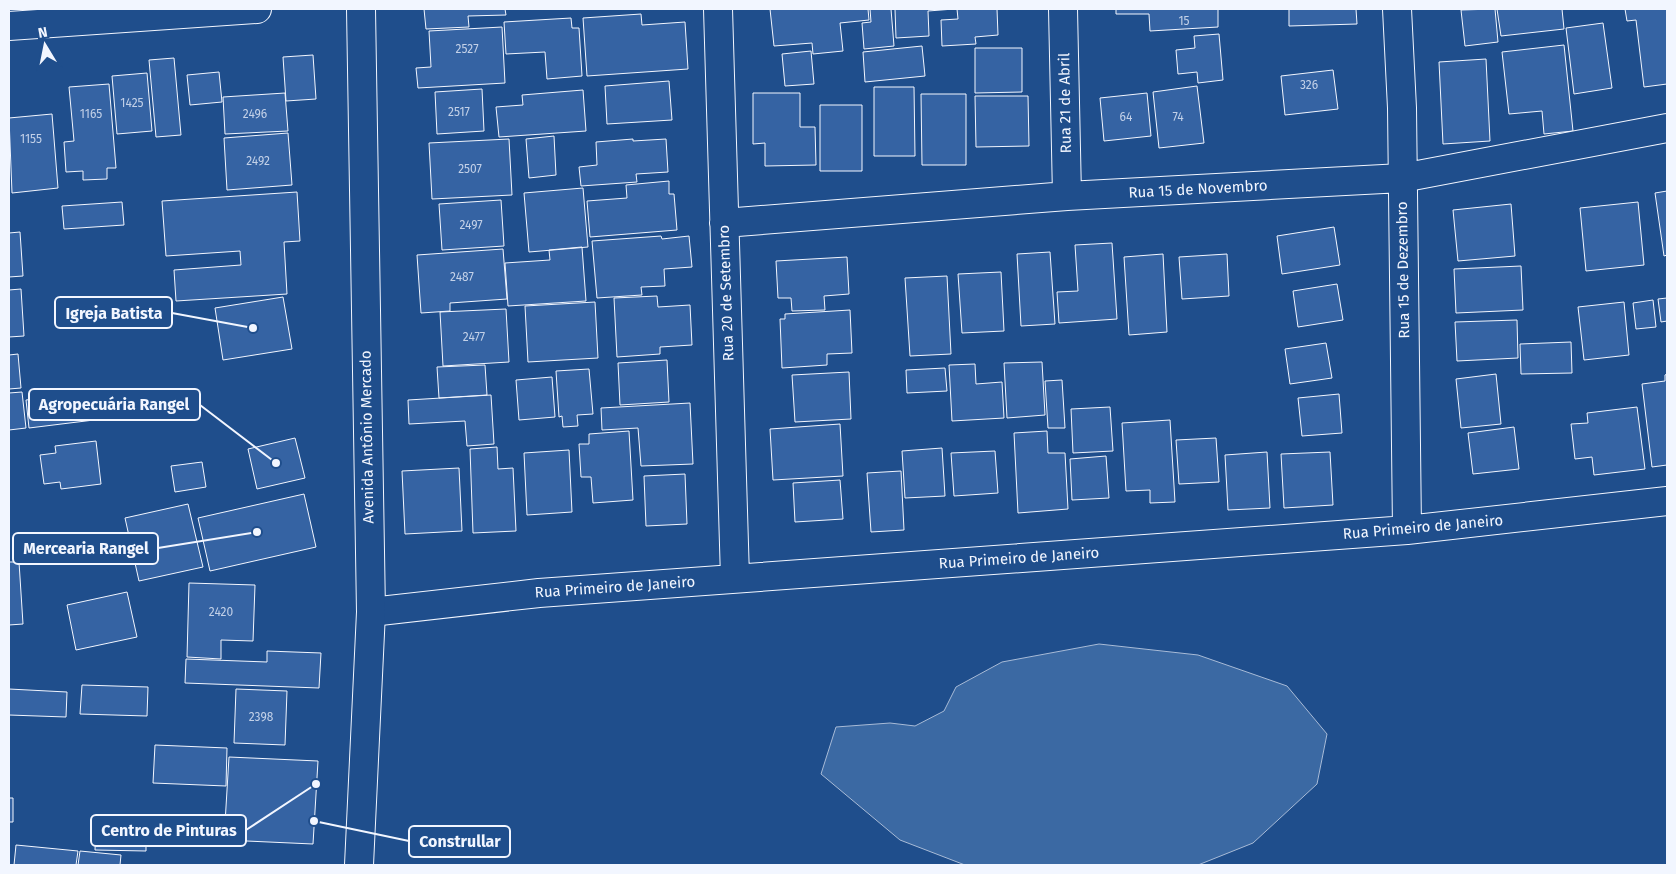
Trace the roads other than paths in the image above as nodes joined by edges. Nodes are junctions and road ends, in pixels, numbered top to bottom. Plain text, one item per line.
1 (257, 9) edge
2 (361, 9) edge
3 (718, 9) edge
4 (1063, 9) edge
5 (1397, 9) edge
6 (9, 26) edge
7 (1667, 128) edge
8 (1402, 178) junction
9 (1067, 196) junction
10 (724, 223) junction
11 (1667, 501) edge
12 (1407, 530) junction
13 (735, 578) junction
14 (371, 612) junction
15 (359, 865) edge

1 - 6 street
2 - 14 street, Avenida Antônio Mercado
3 - 10 street, Rua 20 de Setembro
4 - 9 street, Rua 21 de Abril
5 - 8 street, Rua 15 de Dezembro
7 - 8 street, Rua 15 de Novembro
8 - 9 street, Rua 15 de Novembro
8 - 12 street, Rua 15 de Dezembro
9 - 10 street, Rua 15 de Novembro
10 - 13 street, Rua 20 de Setembro
11 - 12 street, Rua Primeiro de Janeiro
12 - 13 street, Rua Primeiro de Janeiro
13 - 14 street, Rua Primeiro de Janeiro
14 - 15 street, Avenida Antônio Mercado

